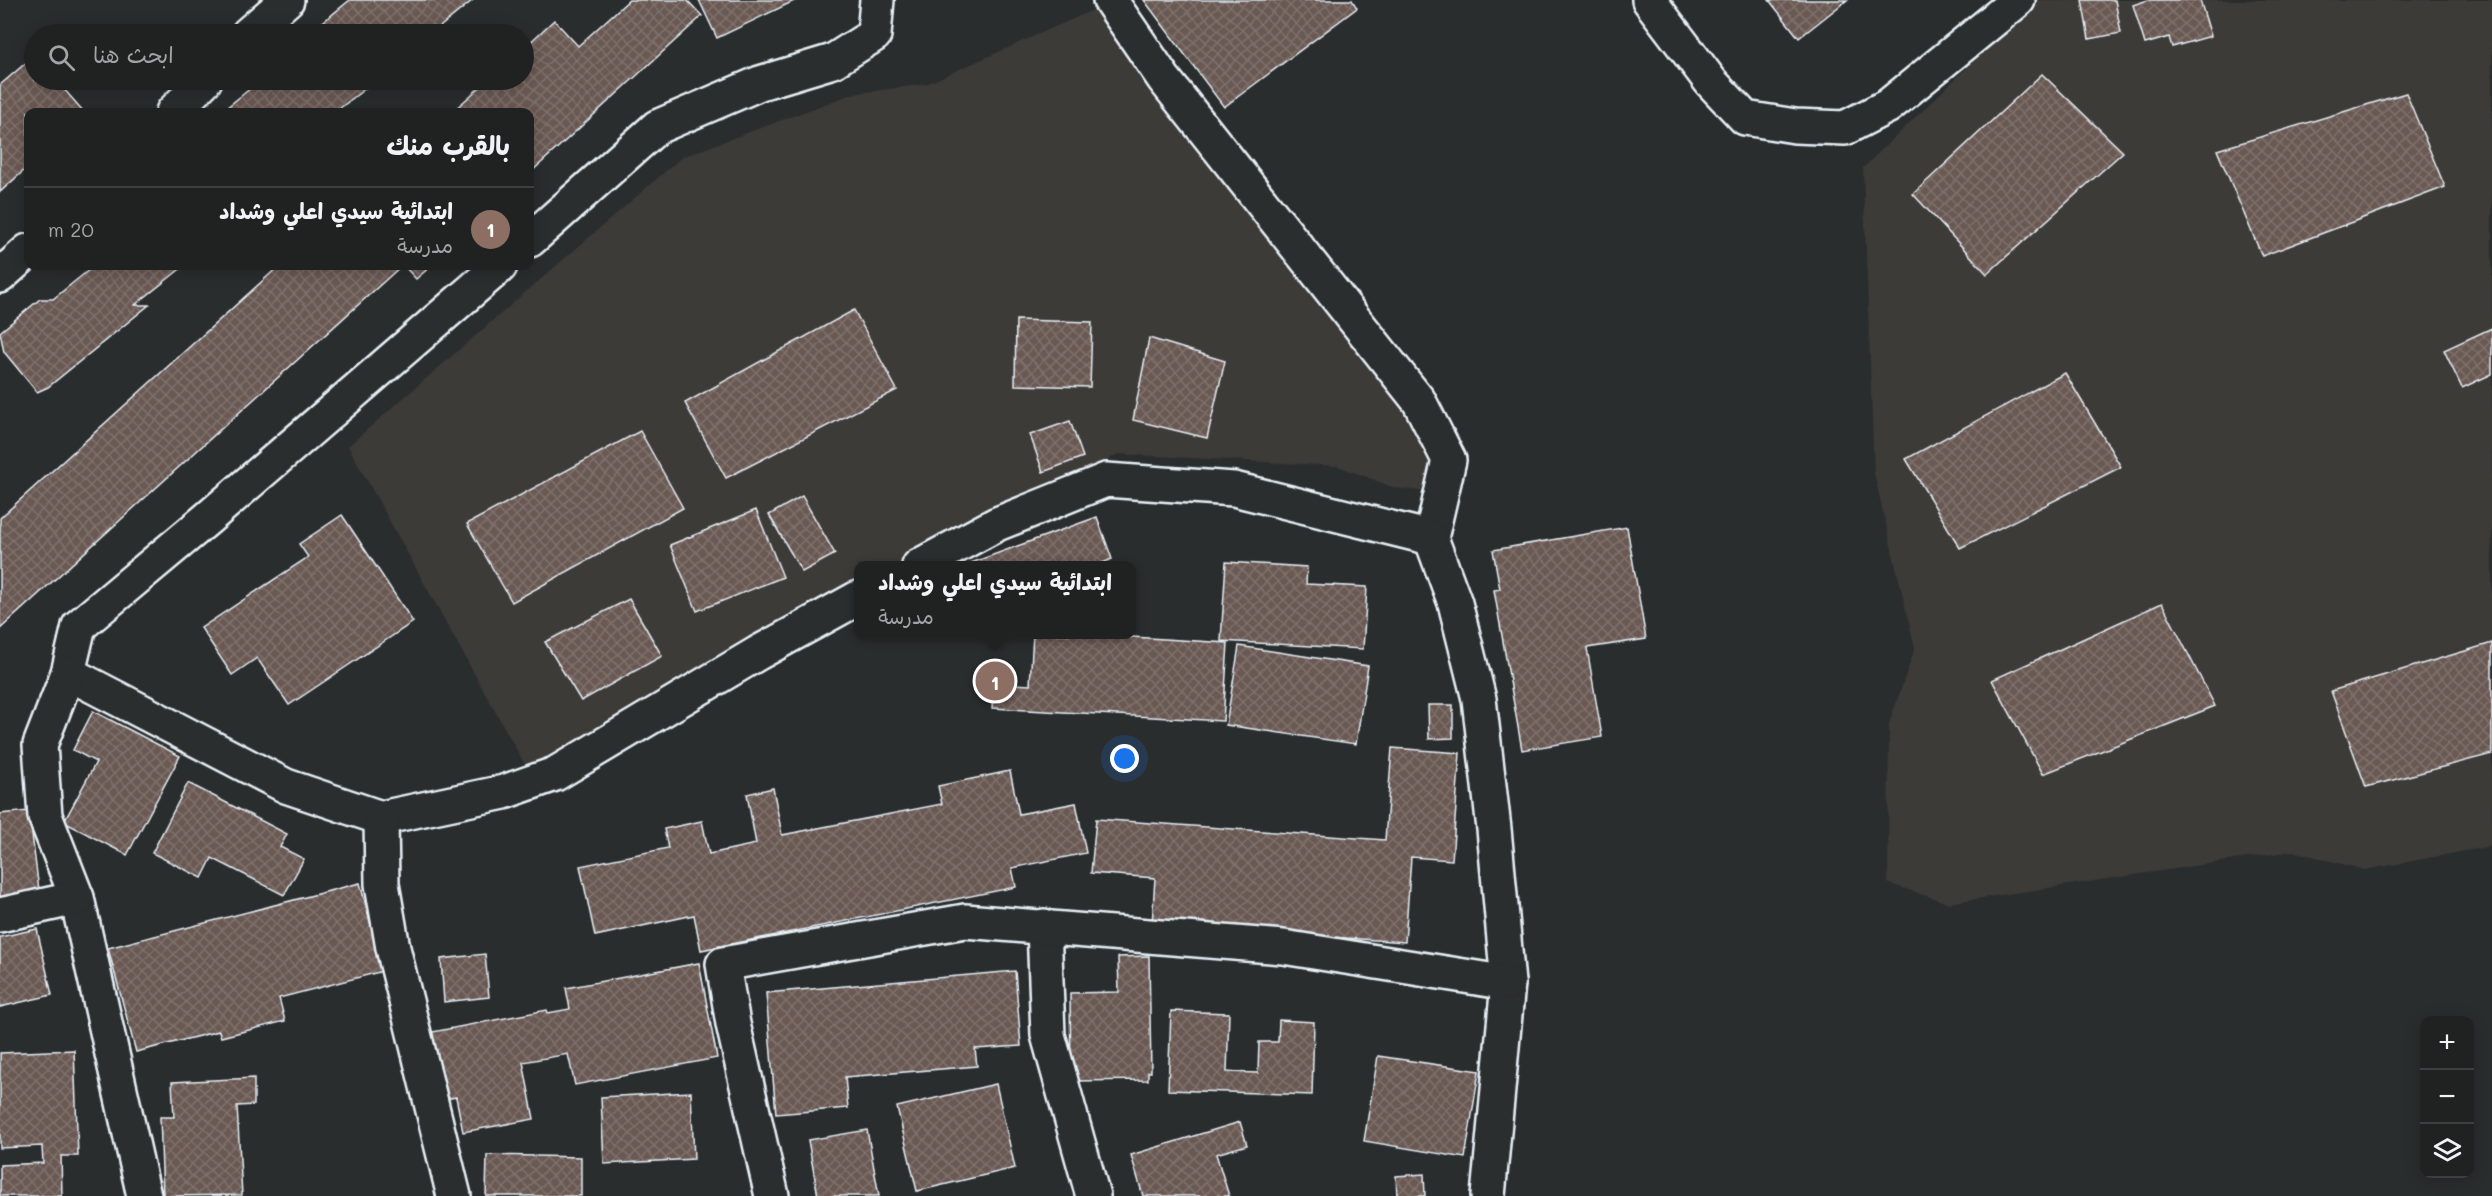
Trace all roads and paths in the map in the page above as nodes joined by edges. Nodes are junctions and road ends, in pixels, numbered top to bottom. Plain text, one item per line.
1 (287, 0) edge
2 (877, 0) edge
3 (1110, 0) edge
4 (1649, 0) edge
5 (2018, 0) edge
6 (259, 24) edge
7 (195, 90) edge
8 (177, 108) edge
9 (534, 236) edge
10 (24, 255) edge
11 (495, 270) edge
12 (0, 276) edge
13 (1431, 538) junction
14 (928, 561) edge
15 (854, 600) edge
16 (68, 673) junction
17 (381, 818) junction
18 (76, 898) junction
19 (0, 915) edge
20 (1044, 926) junction
21 (1508, 983) junction
22 (144, 1196) edge
23 (454, 1196) edge
24 (772, 1196) edge
25 (1093, 1196) edge
26 (1488, 1196) edge

1 - 6 street
2 - 9 street
3 - 13 street
4 - 5 street
7 - 8 street
10 - 12 street
11 - 16 street
13 - 14 street
13 - 21 street
15 - 17 street
16 - 17 street
16 - 18 street
17 - 23 street
18 - 19 street
18 - 22 street
20 - 21 street
20 - 24 street
20 - 25 street
21 - 26 street

